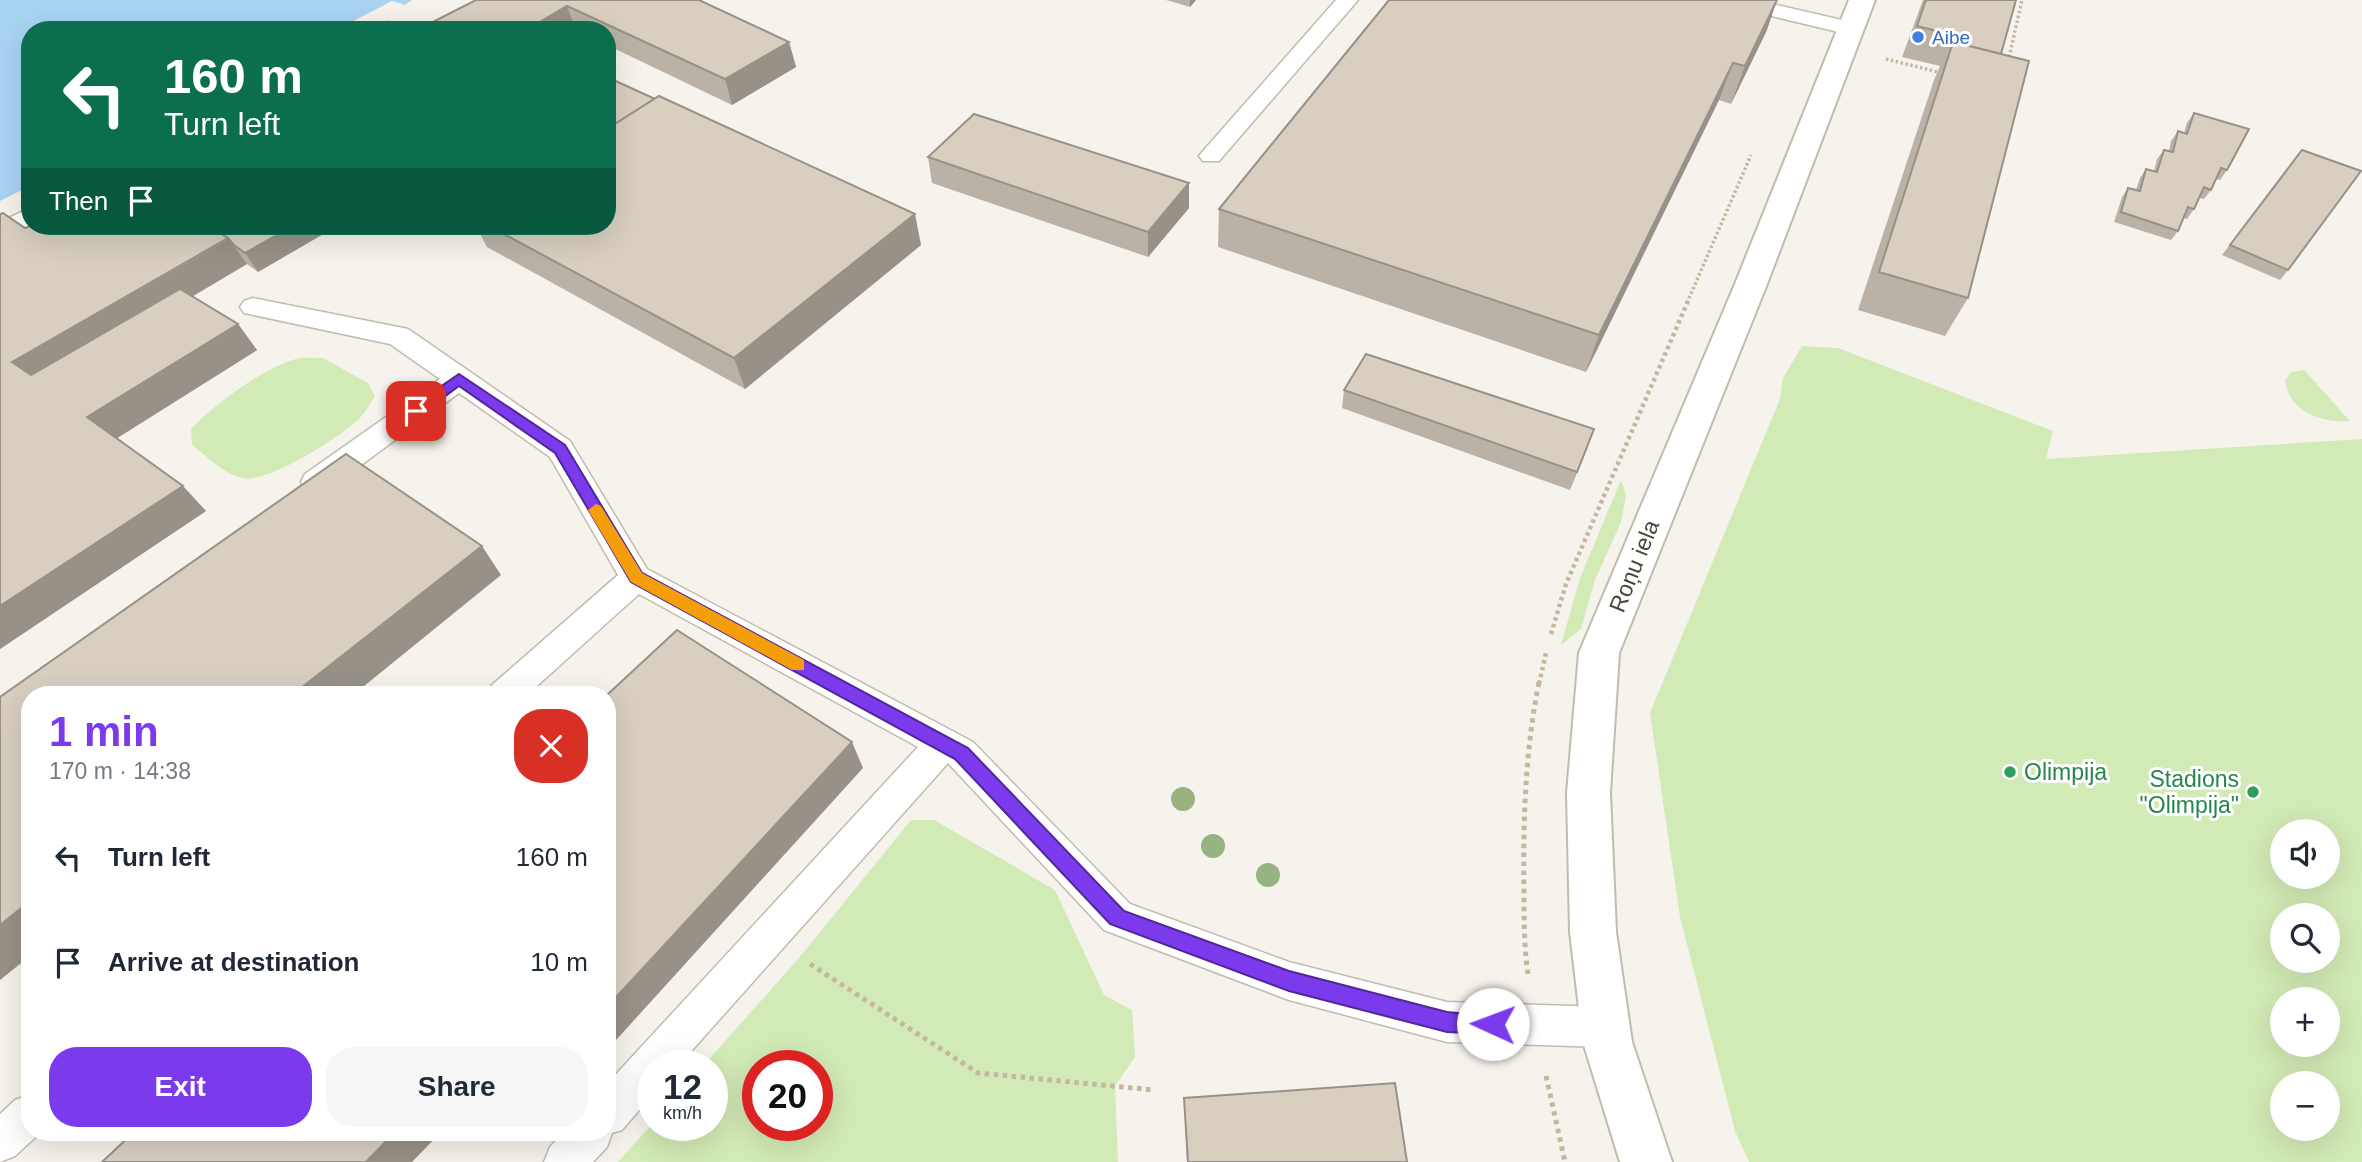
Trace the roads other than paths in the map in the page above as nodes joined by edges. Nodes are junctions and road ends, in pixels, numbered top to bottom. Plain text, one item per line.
1 (1347, 0) edge
2 (1728, 0) edge
3 (1856, 14) edge
4 (1211, 156) dead end
5 (21, 221) edge
6 (0, 232) edge
7 (253, 307) dead end
8 (459, 379) junction
9 (291, 500) edge
10 (636, 578) junction
11 (514, 686) edge
12 (944, 743) junction
13 (1605, 1027) junction
14 (616, 1105) edge
15 (21, 1123) edge
16 (0, 1141) edge
17 (584, 1141) edge
18 (565, 1162) edge
19 (1646, 1162) edge

1 - 4 lane
2 - 3 lane
3 - 13 street, Roņu iela
5 - 6 lane
7 - 8 lane
8 - 9 lane
8 - 10 lane
10 - 11 lane
10 - 12 lane
12 - 13 lane
12 - 14 lane
13 - 19 street, Roņu iela
15 - 16 lane
17 - 18 lane

